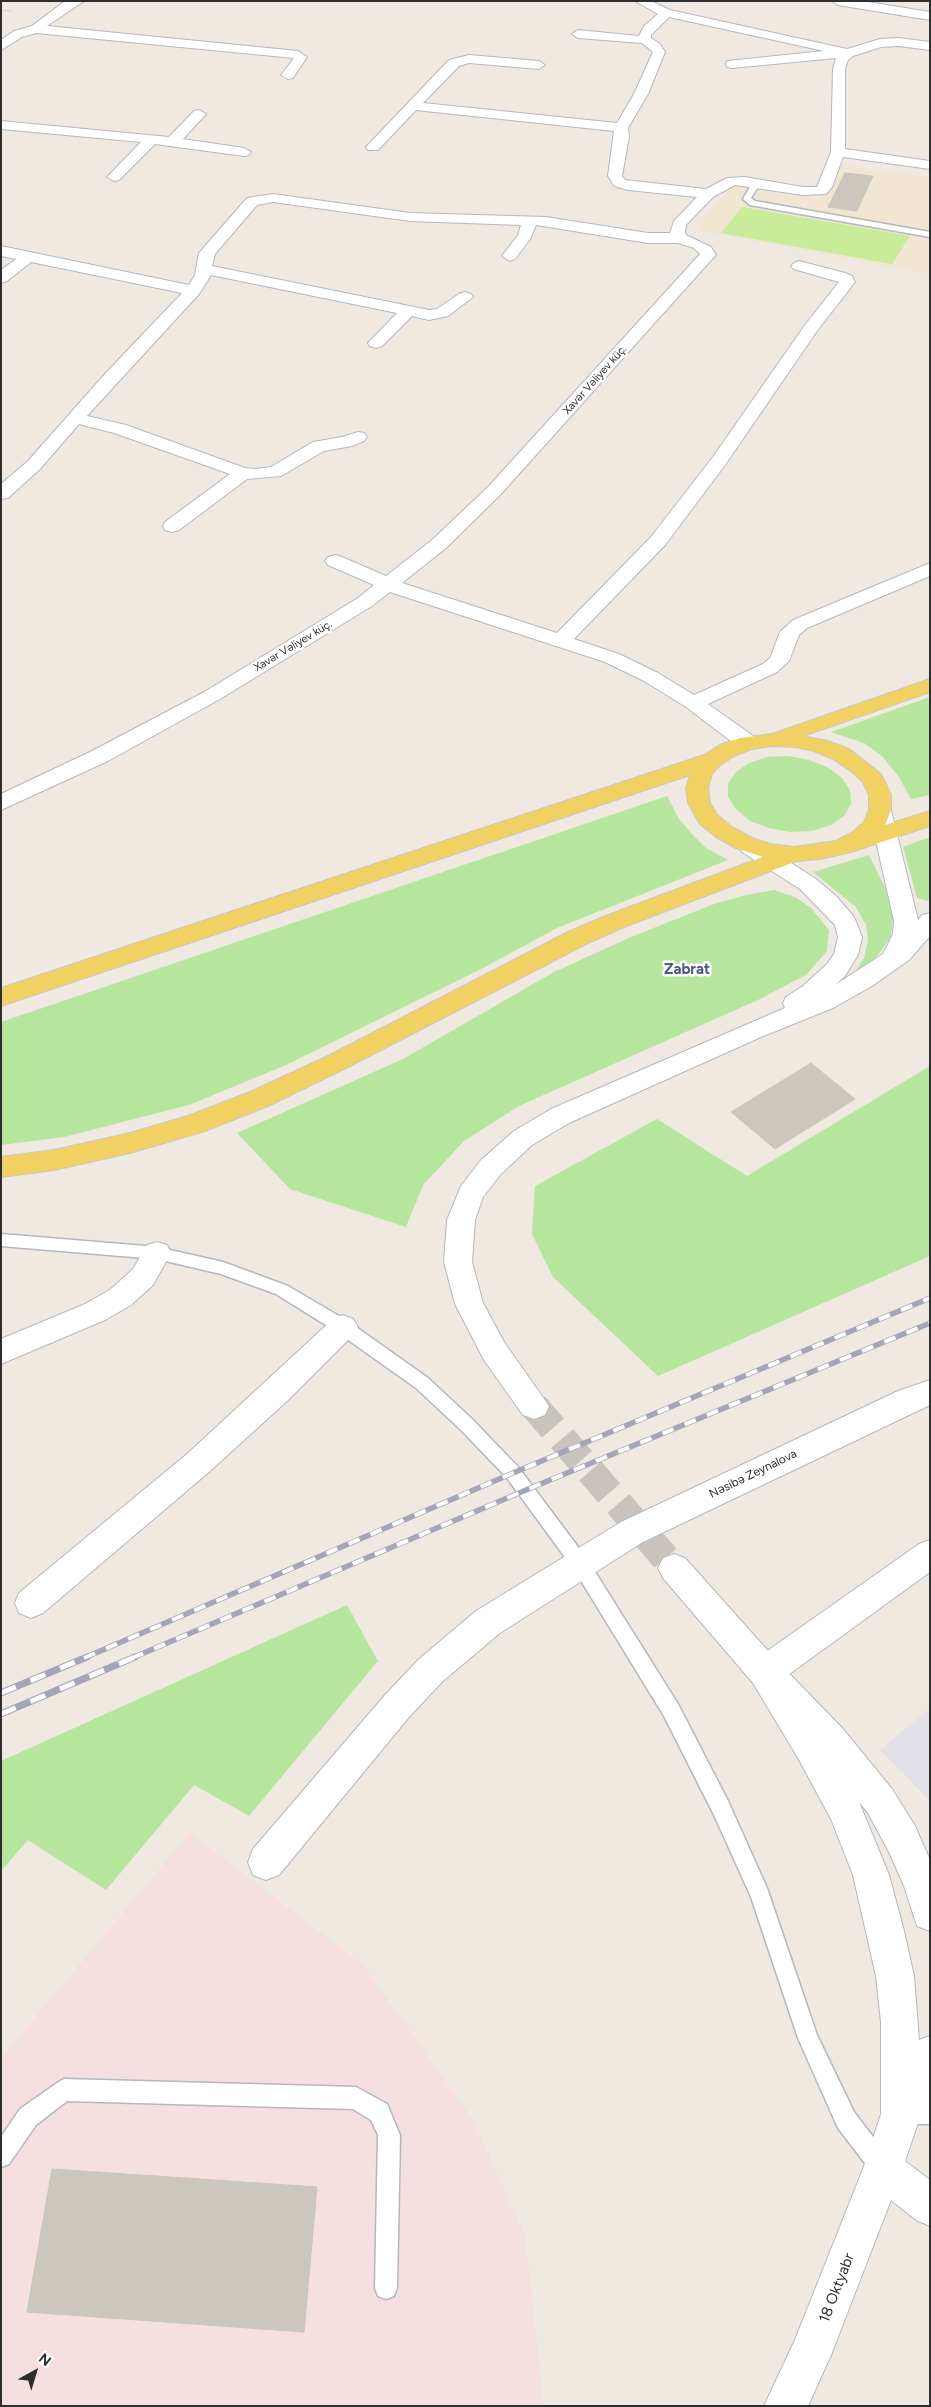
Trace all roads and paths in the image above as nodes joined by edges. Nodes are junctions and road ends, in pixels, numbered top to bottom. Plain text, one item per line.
1 (78, 1) edge
2 (641, 1) edge
3 (838, 1) edge
4 (645, 2) edge
5 (666, 13) junction
6 (36, 29) junction
7 (926, 32) edge
8 (578, 34) dead end
9 (645, 40) junction
10 (1, 46) edge
11 (848, 53) junction
12 (732, 64) dead end
13 (539, 65) dead end
14 (288, 75) dead end
15 (413, 106) junction
16 (199, 114) dead end
17 (1, 125) edge
18 (621, 128) junction
19 (152, 139) junction
20 (173, 141) junction
21 (373, 147) dead end
22 (244, 152) dead end
23 (838, 152) junction
24 (930, 165) edge
25 (114, 177) dead end
26 (757, 182) junction
27 (708, 194) junction
28 (530, 221) junction
29 (930, 235) edge
30 (680, 238) junction
31 (1, 251) edge
32 (29, 256) junction
33 (510, 256) dead end
34 (799, 266) dead end
35 (205, 269) junction
36 (1, 278) edge
37 (193, 291) junction
38 (465, 298) dead end
39 (408, 311) junction
40 (376, 343) dead end
41 (75, 418) junction
42 (358, 437) dead end
43 (1, 472) edge
44 (243, 473) junction
45 (20, 479) junction
46 (1, 494) edge
47 (172, 526) dead end
48 (335, 560) dead end
49 (930, 569) edge
50 (389, 585) junction
51 (562, 640) junction
52 (930, 685) edge
53 (693, 703) junction
54 (771, 740) junction
55 (748, 743) junction
56 (712, 760) junction
57 (1, 803) edge
58 (880, 810) junction
59 (930, 818) edge
60 (885, 834) junction
61 (744, 843) joint
62 (842, 847) junction
63 (784, 858) junction
64 (930, 921) edge
65 (893, 960) junction
66 (1, 997) edge
67 (752, 1031) junction
68 (1, 1167) edge
69 (1, 1240) edge
70 (157, 1253) junction
71 (343, 1327) junction
72 (1, 1352) edge
73 (930, 1392) edge
74 (534, 1406) tunnel mouth
75 (930, 1554) edge
76 (581, 1565) junction
77 (674, 1568) tunnel mouth
78 (31, 1603) dead end
79 (765, 1672) junction
80 (266, 1862) dead end
81 (930, 1913) edge
82 (930, 2055) edge
83 (915, 2113) edge
84 (1, 2156) edge
85 (884, 2169) junction
86 (930, 2206) edge
87 (386, 2288) dead end
88 (785, 2406) edge

1 - 6 street
2 - 4 street
3 - 7 street
4 - 5 street
5 - 9 street
5 - 11 street
6 - 10 street
6 - 14 street
7 - 11 street
8 - 9 street
9 - 18 street
11 - 12 street
11 - 23 street
13 - 15 street
15 - 18 street
15 - 21 street
16 - 20 street
17 - 19 street
18 - 27 street
19 - 20 street
19 - 25 street
20 - 22 street
23 - 24 street
23 - 26 street
26 - 27 street
26 - 29 lane
27 - 30 street
28 - 30 street
28 - 33 street
28 - 35 street
30 - 50 street, Xavər Vəliyev küç.
31 - 32 street
32 - 36 street
32 - 37 street
34 - 51 street
35 - 37 street
35 - 39 street
37 - 41 street
38 - 39 street
39 - 40 street
41 - 44 street
41 - 45 street
42 - 44 street
43 - 45 street
44 - 47 street
45 - 46 street
48 - 50 street
49 - 53 street
50 - 51 street
50 - 57 street, Xavər Vəliyev küç.
51 - 53 street
52 - 54 main road
53 - 55 street
54 - 55 main road
54 - 58 main road
55 - 56 main road
56 - 61 main road
56 - 66 main road
58 - 60 street
58 - 62 main road
59 - 60 main road
60 - 62 main road
60 - 65 street
61 - 63 street
62 - 63 main road
63 - 67 street
63 - 68 main road
64 - 65 street
65 - 67 street
67 - 74 street
69 - 70 lane
70 - 71 lane
70 - 72 street
71 - 76 lane
71 - 78 street
73 - 76 street, Nəsibə Zeynalova
75 - 79 street
76 - 80 street, Nəsibə Zeynalova
76 - 85 lane
77 - 79 street
79 - 81 street
79 - 83 street
82 - 83 street
83 - 85 street, 18 Oktyabr
84 - 87 lane
85 - 86 street
85 - 88 street, 18 Oktyabr

